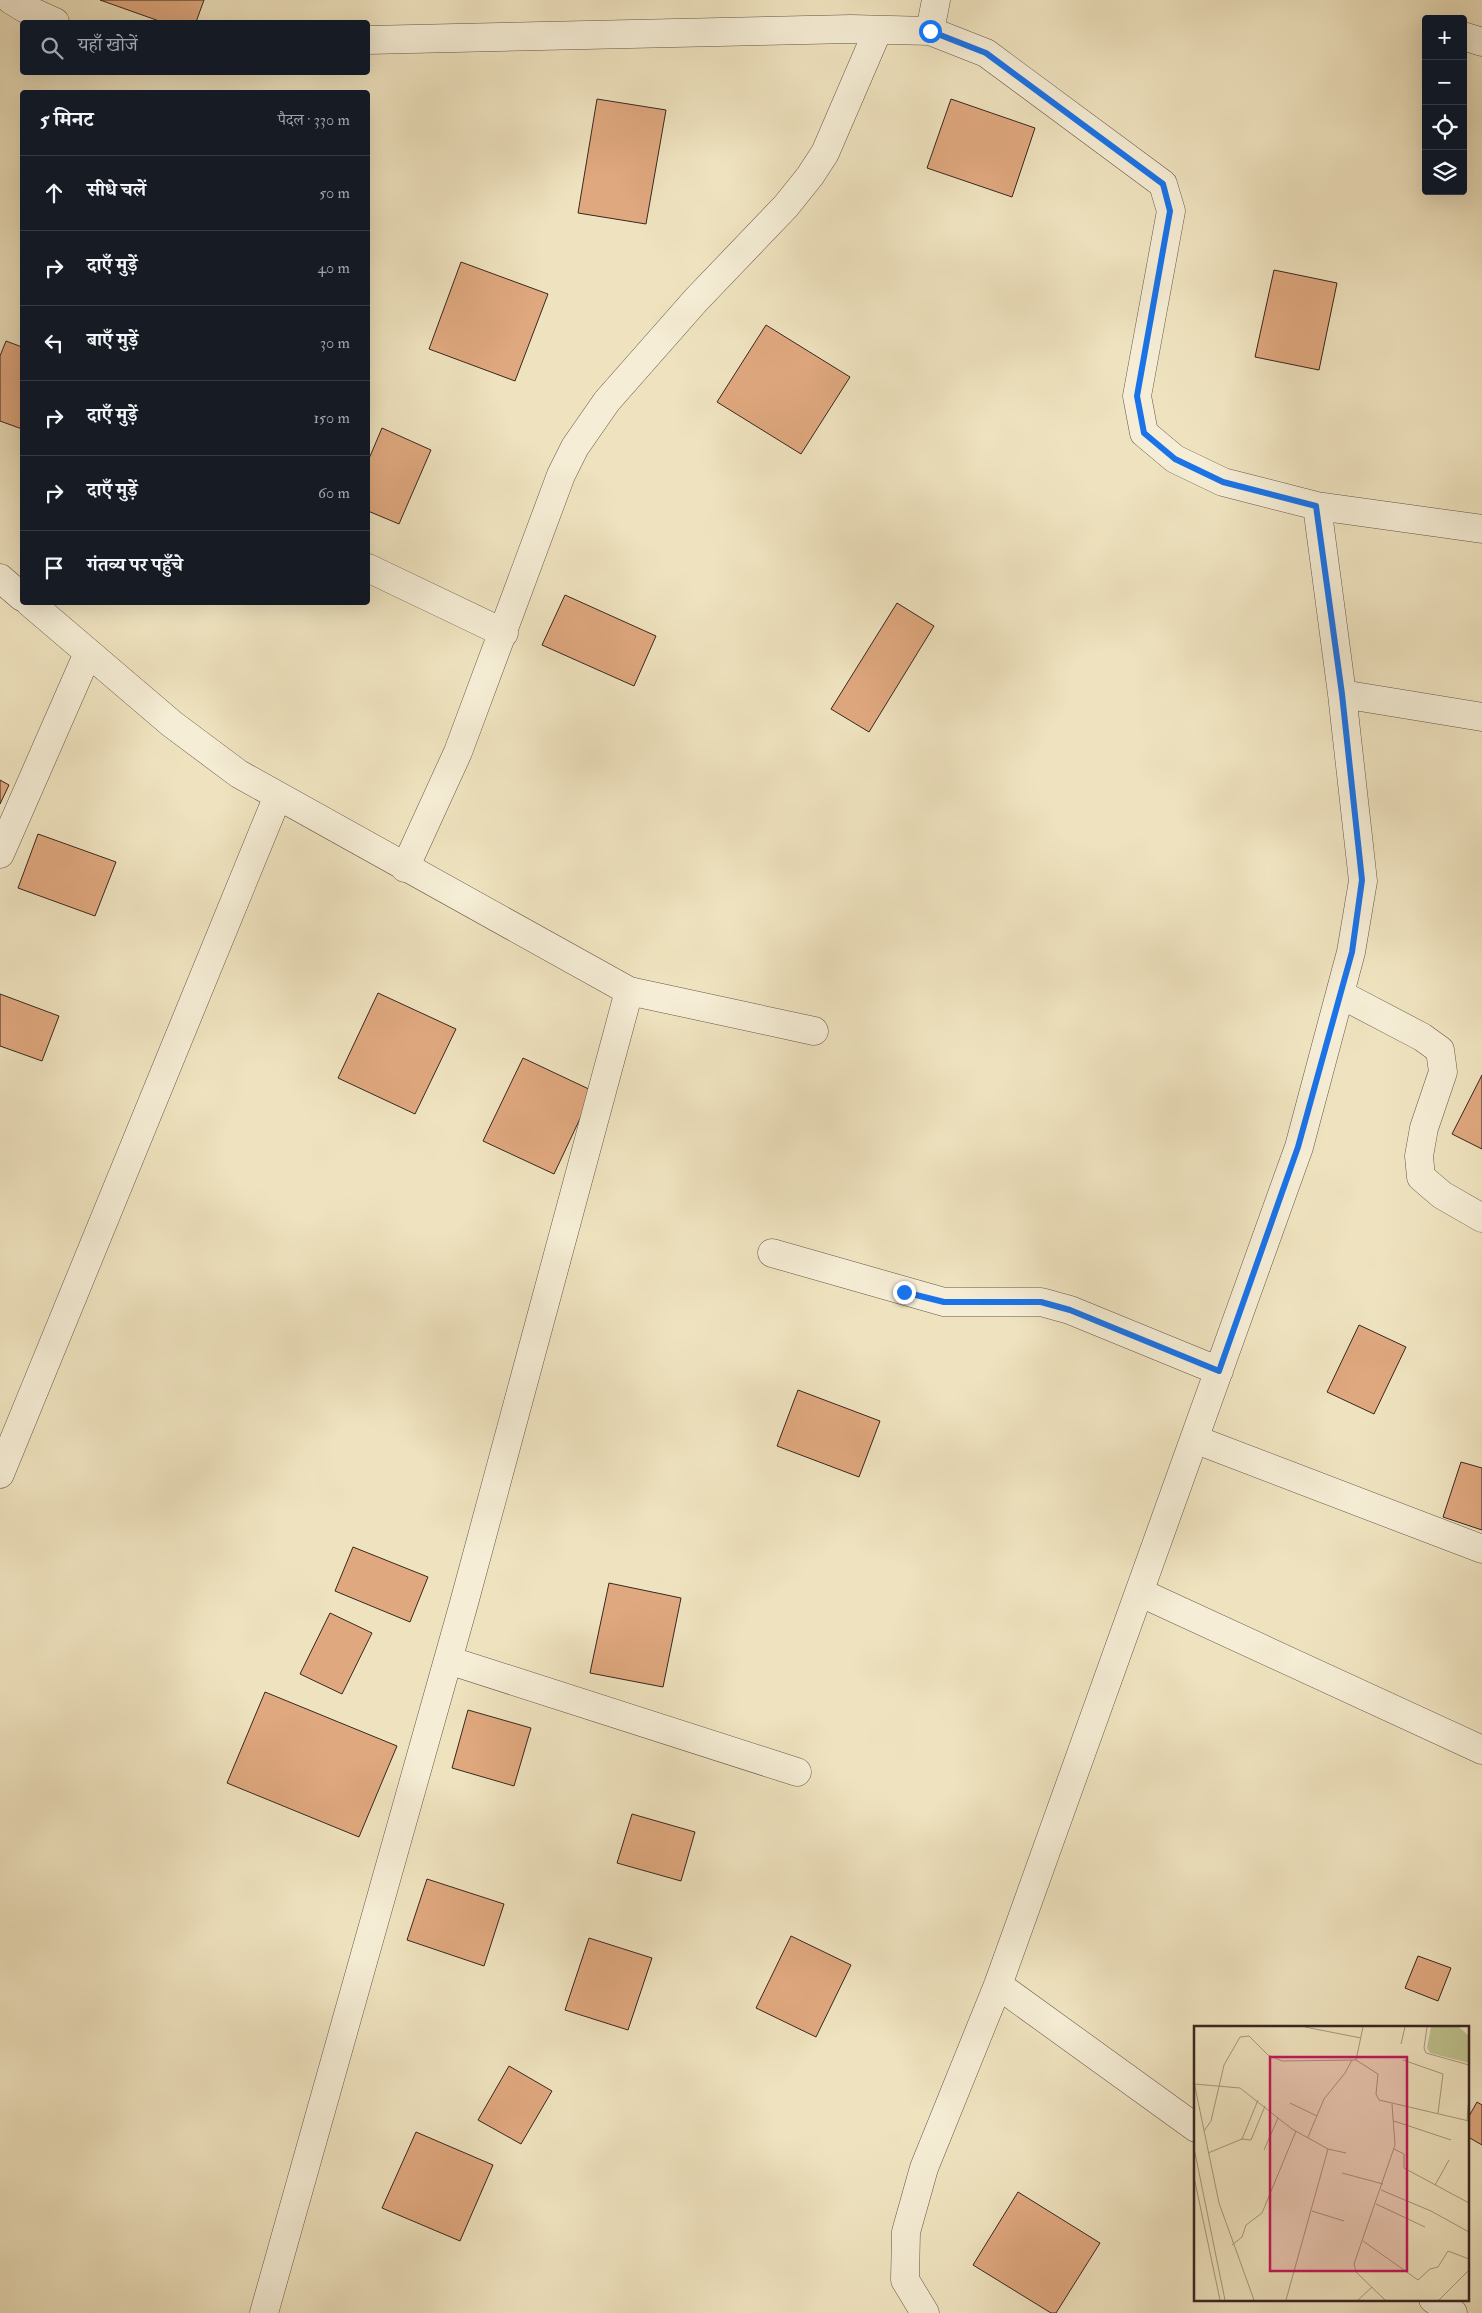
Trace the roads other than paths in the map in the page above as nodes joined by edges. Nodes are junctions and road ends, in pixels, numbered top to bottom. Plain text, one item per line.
1 (11, 0) edge
2 (936, 0) edge
3 (51, 20) edge
4 (878, 30) junction
5 (930, 31) junction
6 (1467, 37) edge
7 (370, 40) edge
8 (1482, 42) edge
9 (1316, 506) junction
10 (1482, 529) edge
11 (370, 569) edge
12 (0, 578) edge
13 (20, 595) edge
14 (32, 605) edge
15 (504, 633) junction
16 (88, 653) junction
17 (1342, 694) junction
18 (1482, 717) edge
19 (278, 798) junction
20 (0, 854) edge
21 (406, 868) junction
22 (629, 991) junction
23 (1340, 994) junction
24 (814, 1031) dead end
25 (1482, 1218) edge
26 (772, 1253) dead end
27 (1219, 1371) junction
28 (1194, 1439) junction
29 (0, 1474) edge
30 (1482, 1550) edge
31 (1139, 1592) junction
32 (448, 1660) junction
33 (1482, 1750) edge
34 (797, 1772) dead end
35 (998, 1985) junction
36 (1194, 2127) edge
37 (1434, 2300) edge
38 (264, 2313) edge
39 (925, 2313) edge
40 (1453, 2313) edge

1 - 3 street
2 - 5 street
4 - 5 street
4 - 7 street
4 - 15 street
5 - 9 street
6 - 8 street
9 - 10 street
9 - 17 street
11 - 15 street
12 - 13 street
14 - 16 street
15 - 21 street
16 - 19 street
16 - 20 street
17 - 18 street
17 - 23 street
19 - 21 street
19 - 29 street
21 - 22 street
22 - 24 street
22 - 32 street
23 - 25 street
23 - 27 street
26 - 27 street
27 - 28 street
28 - 30 street
28 - 31 street
31 - 33 street
31 - 35 street
32 - 34 street
32 - 38 street
35 - 36 street
35 - 39 street
37 - 40 street

